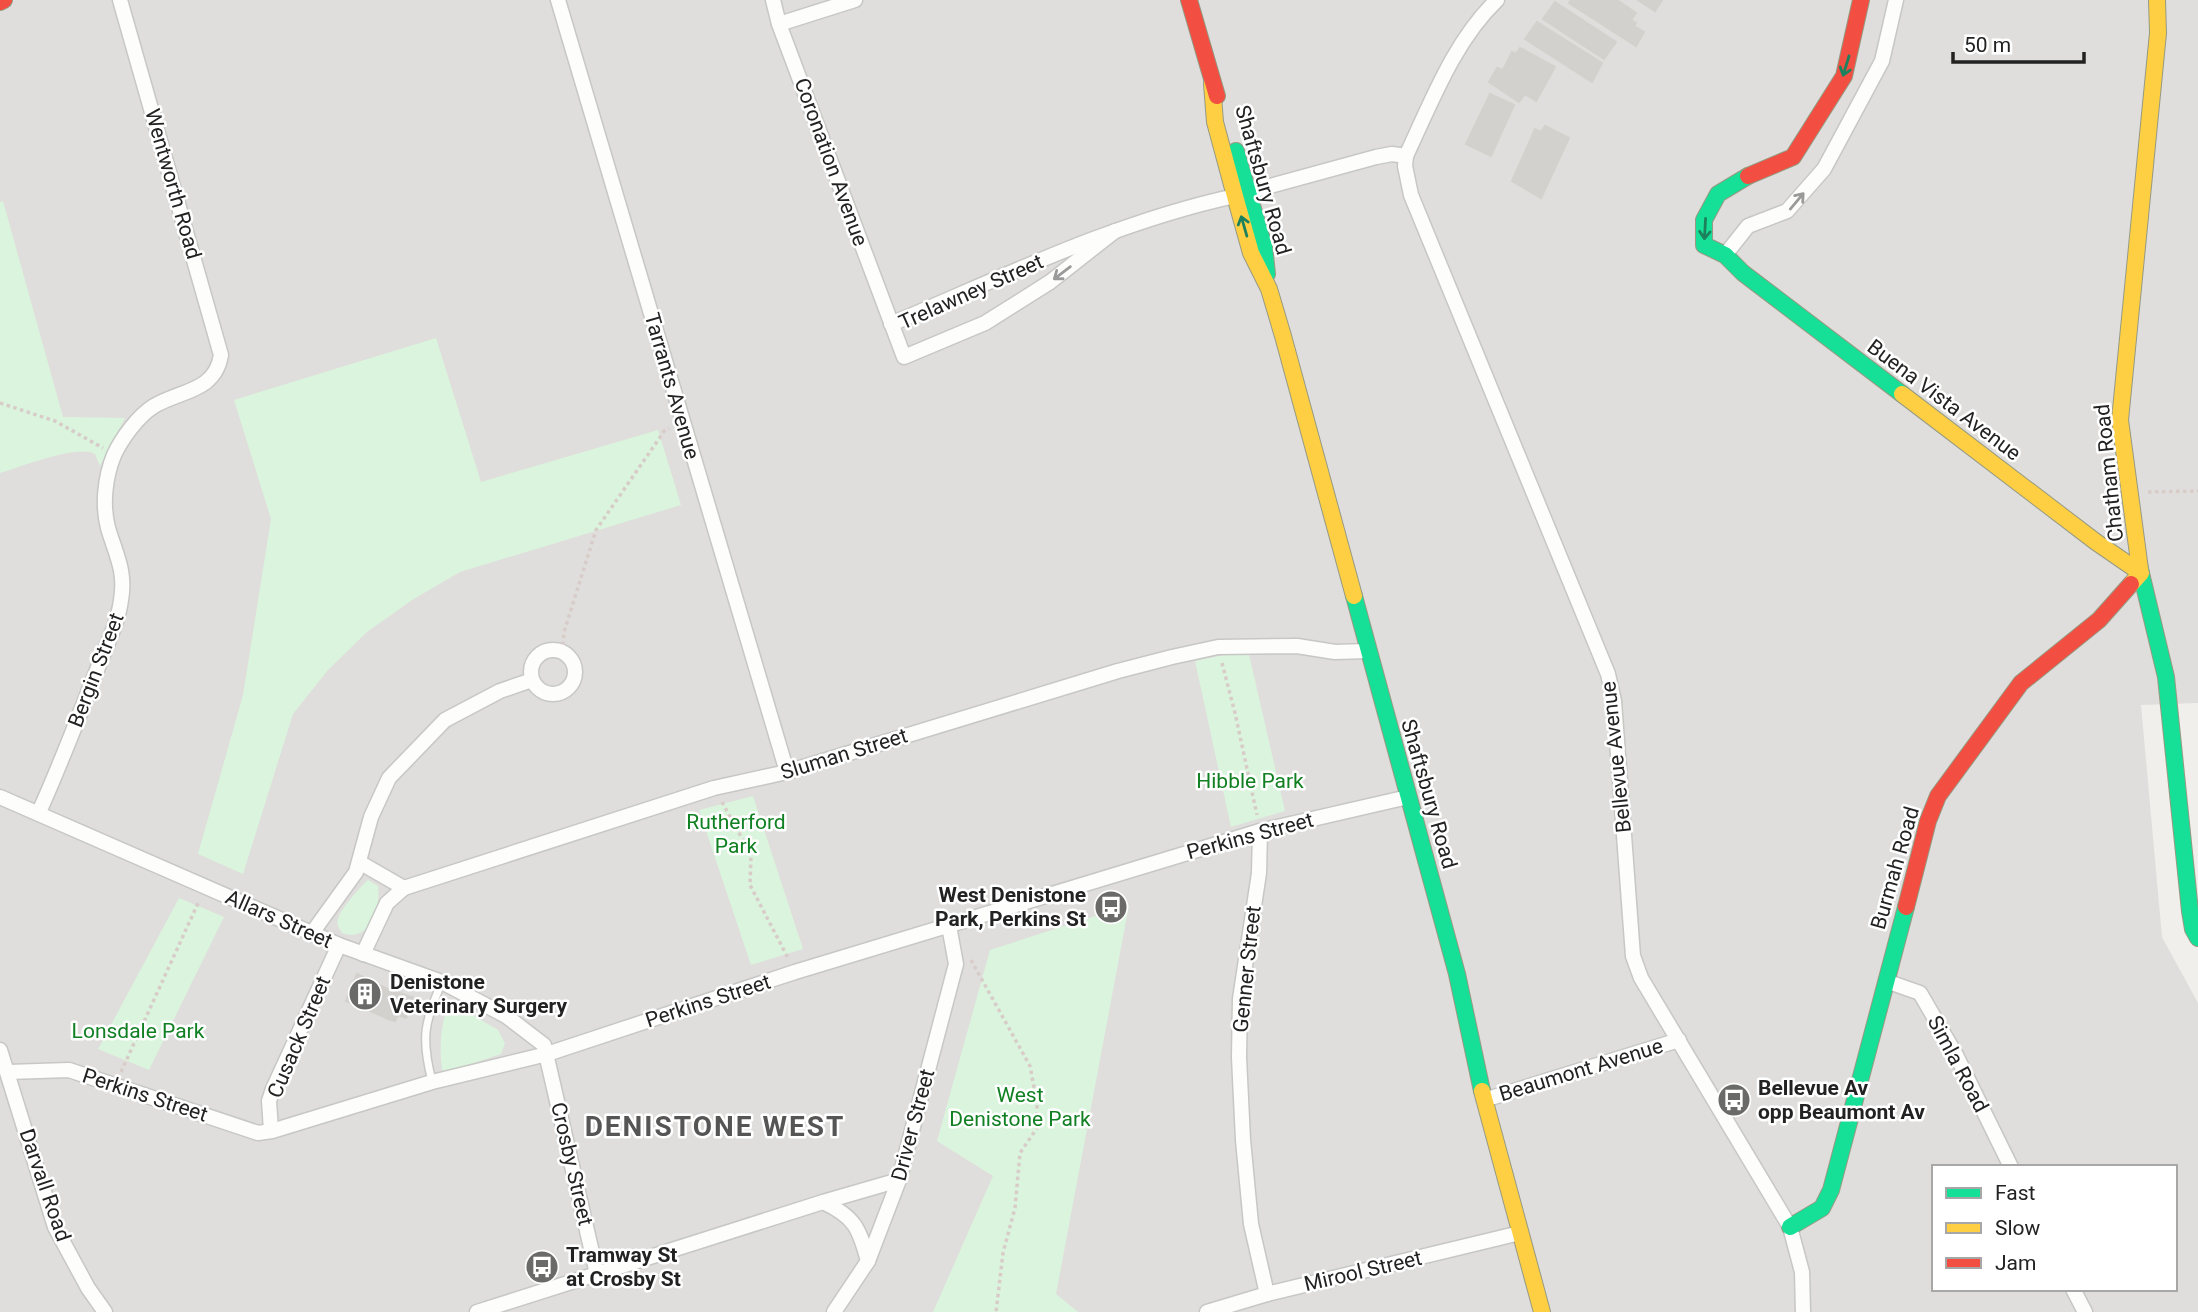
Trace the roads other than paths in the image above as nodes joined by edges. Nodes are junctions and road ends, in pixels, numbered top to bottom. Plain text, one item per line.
1 (120, 0) edge
2 (558, 0) edge
3 (773, 0) edge
4 (855, 0) edge
5 (1189, 0) edge
6 (1497, 0) edge
7 (1861, 0) edge
8 (1896, 0) edge
9 (2157, 0) edge
10 (779, 24) junction
11 (1406, 156) junction
12 (1242, 194) junction
13 (1115, 231) junction
14 (1725, 255) junction
15 (891, 324) junction
16 (219, 369) joint
17 (2141, 573) junction
18 (1367, 651) junction
19 (532, 680) junction
20 (787, 772) junction
21 (0, 797) edge
22 (1408, 797) junction
23 (39, 812) junction
24 (1260, 831) junction
25 (359, 862) junction
26 (404, 888) junction
27 (948, 926) junction
28 (312, 933) junction
29 (2198, 938) edge
30 (339, 945) junction
31 (363, 954) junction
32 (1886, 981) junction
33 (442, 982) junction
34 (1679, 1040) junction
35 (0, 1050) edge
36 (547, 1054) junction
37 (8, 1072) junction
38 (432, 1082) junction
39 (1484, 1100) junction
40 (271, 1130) junction
41 (2010, 1165) edge
42 (899, 1180) junction
43 (823, 1202) junction
44 (1790, 1227) junction
45 (1520, 1234) junction
46 (868, 1261) junction
47 (597, 1274) junction
48 (2074, 1291) edge
49 (1267, 1294) junction
50 (105, 1312) edge
51 (479, 1312) edge
52 (834, 1312) edge
53 (1207, 1312) edge
54 (1542, 1312) edge
55 (1803, 1312) edge
56 (2085, 1312) edge

1 - 16 street, Wentworth Road
2 - 20 street, Tarrants Avenue
3 - 10 street, Coronation Avenue
4 - 10 street
5 - 12 street, Shaftsbury Road
6 - 11 street
7 -> 14 street, Buena Vista Avenue
14 -> 8 street
9 - 17 street, Chatham Road
10 - 15 street, Coronation Avenue
11 - 12 street, Trelawney Street
11 - 34 street, Bellevue Avenue
12 - 13 street, Trelawney Street
12 - 18 street, Shaftsbury Road
13 - 15 street, Trelawney Street
13 -> 15 street, Trelawney Street
14 - 17 street, Buena Vista Avenue
16 - 23 street, Bergin Street
17 - 29 street, Chatham Road
17 - 32 street, Burmah Road
18 - 20 street, Sluman Street
18 - 22 street, Shaftsbury Road
19 - 19 street
19 - 25 street
20 - 26 street, Sluman Street
21 - 23 street, Allars Street
22 - 24 street, Perkins Street
22 - 39 street, Shaftsbury Road
23 - 28 street, Allars Street
24 - 27 street, Perkins Street
24 - 49 street, Genner Street
25 - 26 street
25 - 28 street
26 - 31 street
27 - 36 street, Perkins Street
27 - 42 street, Driver Street
28 - 30 street, Allars Street
30 - 31 street, Allars Street
30 - 40 street, Cusack Street
31 - 33 street, Allars Street
32 - 41 street, Simla Road
32 - 44 street, Burmah Road
33 - 36 street, Allars Street
33 - 38 lane
34 - 39 street, Beaumont Avenue
34 - 44 street, Bellevue Avenue
35 - 37 street, Darvall Road
36 - 38 street, Perkins Street
36 - 47 street, Crosby Street
37 - 40 street, Perkins Street
37 - 50 street, Darvall Road
38 - 40 street, Perkins Street
39 - 45 street, Shaftsbury Road
42 - 43 street
42 - 46 street, Driver Street
43 - 46 street
43 - 47 street
44 - 55 street, Bellevue Avenue
45 - 49 street, Mirool Street
45 - 54 street, Shaftsbury Road
46 - 52 street, Driver Street
47 - 51 street
48 - 56 street
49 - 53 street, Mirool Street

